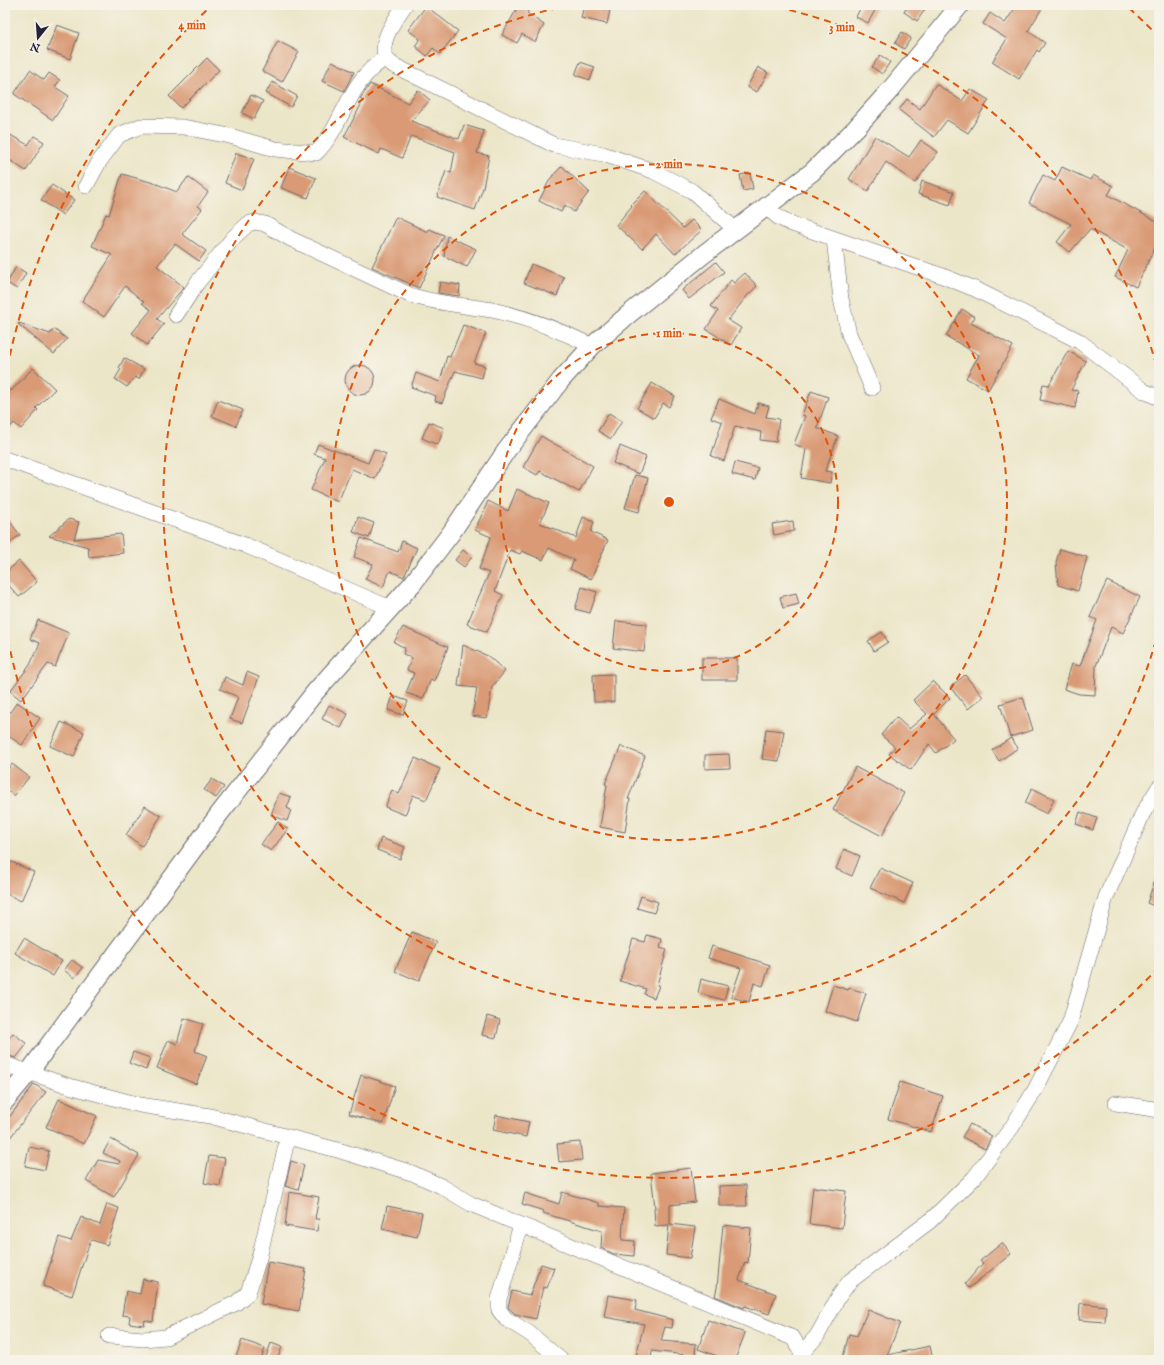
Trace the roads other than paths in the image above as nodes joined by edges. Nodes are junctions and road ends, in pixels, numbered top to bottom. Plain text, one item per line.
1 (405, 5) edge
2 (960, 5) edge
3 (386, 58) junction
4 (86, 186) dead end
5 (767, 208) junction
6 (736, 230) junction
7 (834, 239) junction
8 (176, 315) dead end
9 (592, 346) junction
10 (872, 388) dead end
11 (1159, 398) edge
12 (5, 459) edge
13 (390, 608) junction
14 (1159, 787) edge
15 (5, 1064) edge
16 (29, 1072) junction
17 (5, 1101) edge
18 (1116, 1103) dead end
19 (1159, 1110) edge
20 (288, 1137) junction
21 (521, 1225) junction
22 (109, 1336) dead end
23 (801, 1356) edge
24 (561, 1360) edge

1 - 3 street
2 - 5 main road
3 - 4 street
3 - 6 street
5 - 6 main road
5 - 7 street
6 - 9 main road
7 - 10 street
7 - 11 street
8 - 9 street
9 - 13 main road
12 - 13 street
13 - 16 main road
14 - 23 street
15 - 16 street
16 - 17 main road
16 - 20 street
18 - 19 street
20 - 21 street
20 - 22 street
21 - 23 street
21 - 24 street

